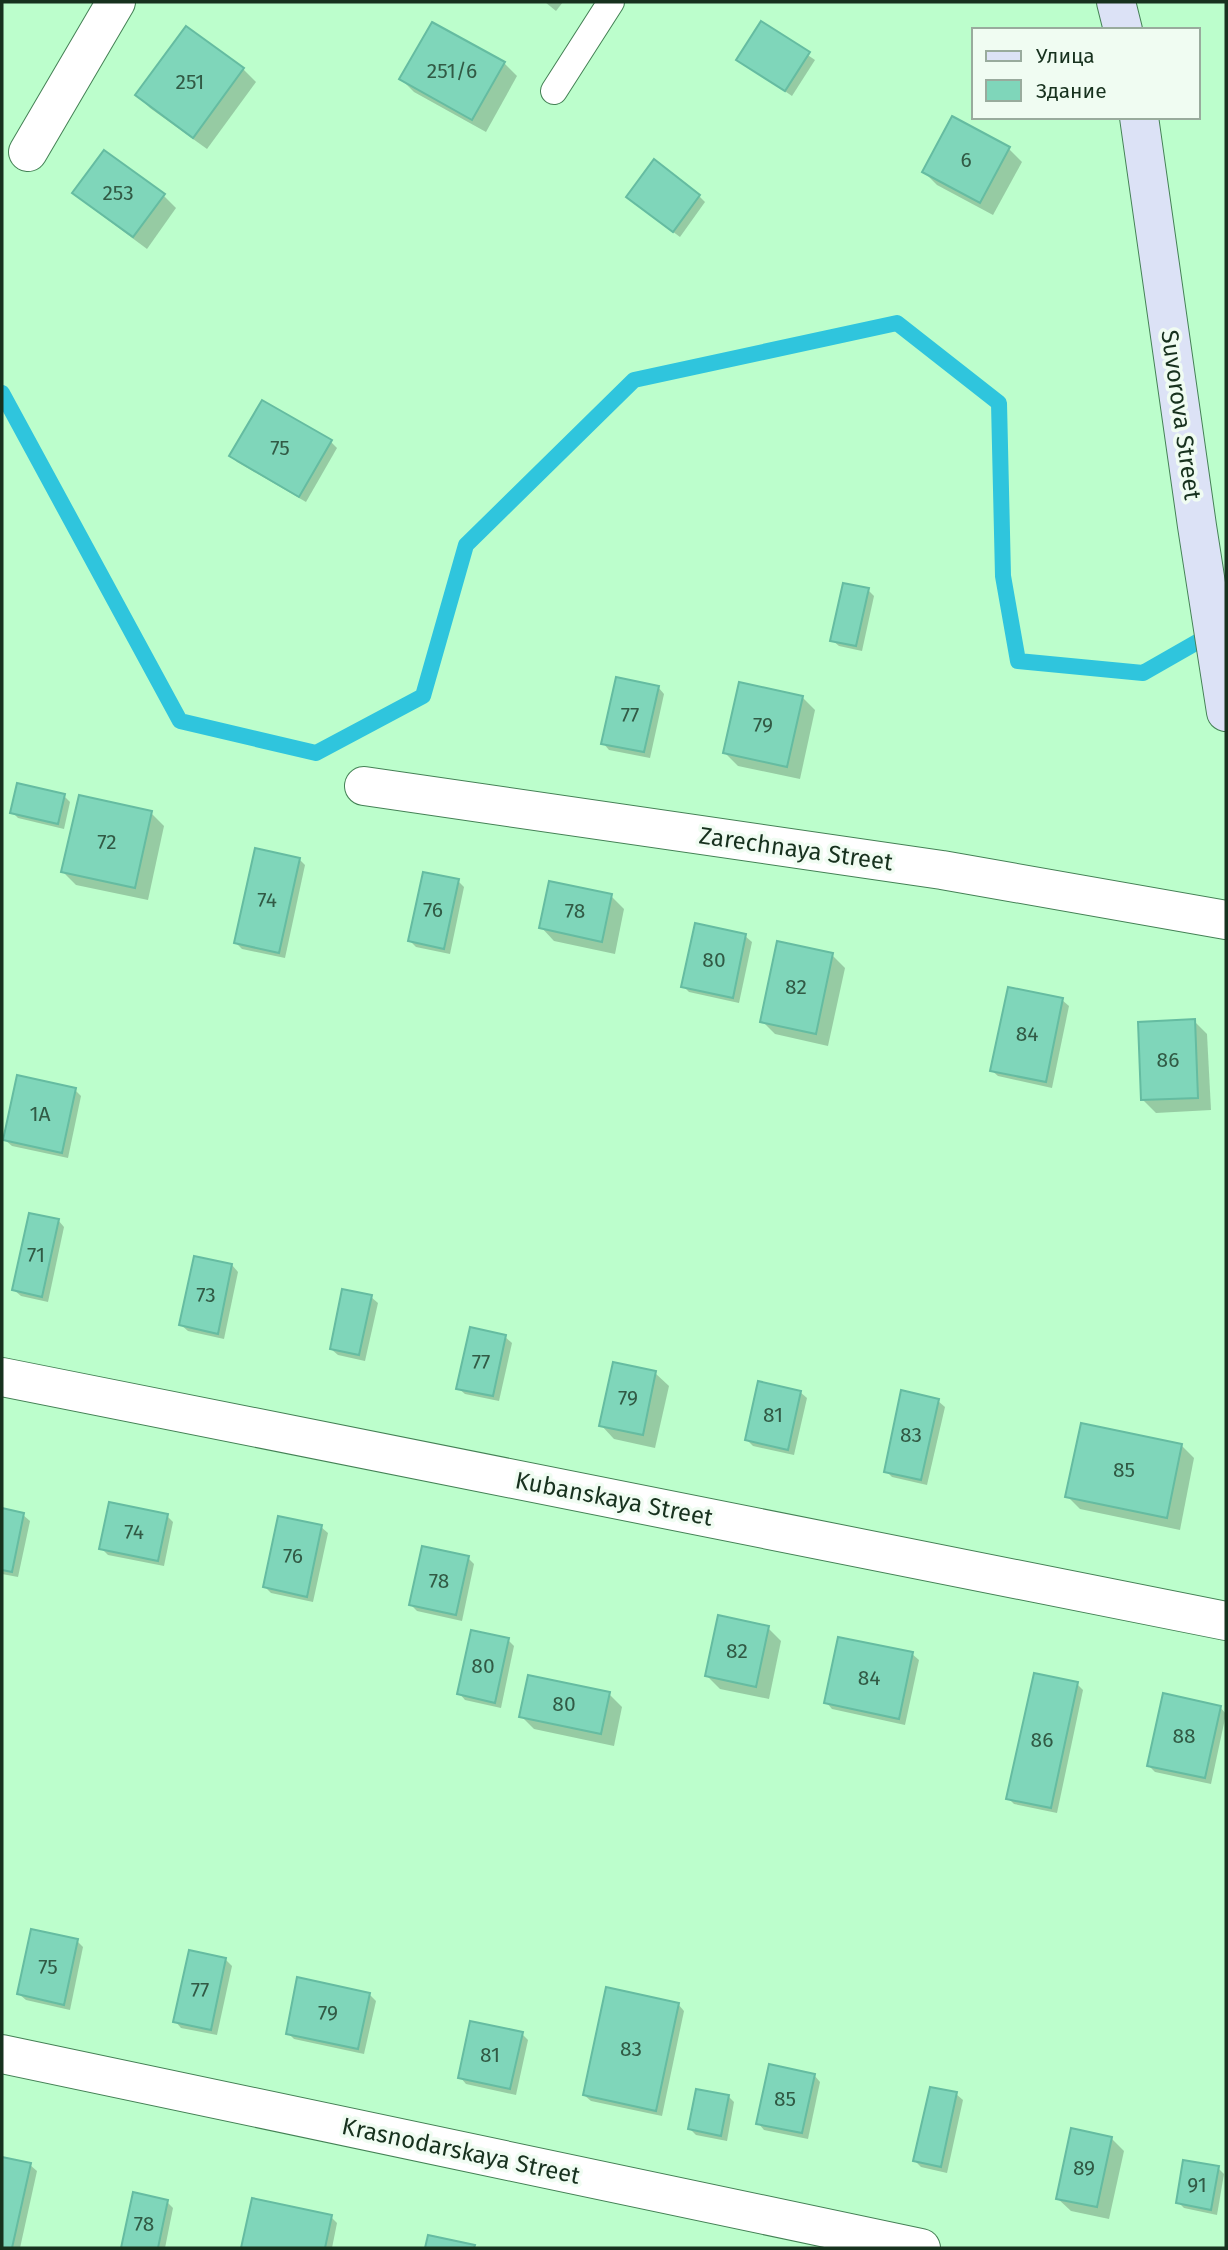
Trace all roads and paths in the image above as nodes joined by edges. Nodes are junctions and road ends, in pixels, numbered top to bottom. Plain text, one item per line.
1 (116, 2) edge
2 (611, 2) edge
3 (1116, 2) edge
4 (1122, 28) edge
5 (554, 91) dead end
6 (1139, 119) edge
7 (28, 152) dead end
8 (1226, 712) edge
9 (364, 786) dead end
10 (1226, 920) edge
11 (2, 1377) edge
12 (1226, 1621) edge
13 (2, 2054) edge
14 (921, 2248) edge

1 - 7 street
2 - 5 lane
3 - 4 street
6 - 8 street, Suvorova Street
9 - 10 street, Zarechnaya Street
11 - 12 street, Kubanskaya Street
13 - 14 street, Krasnodarskaya Street

